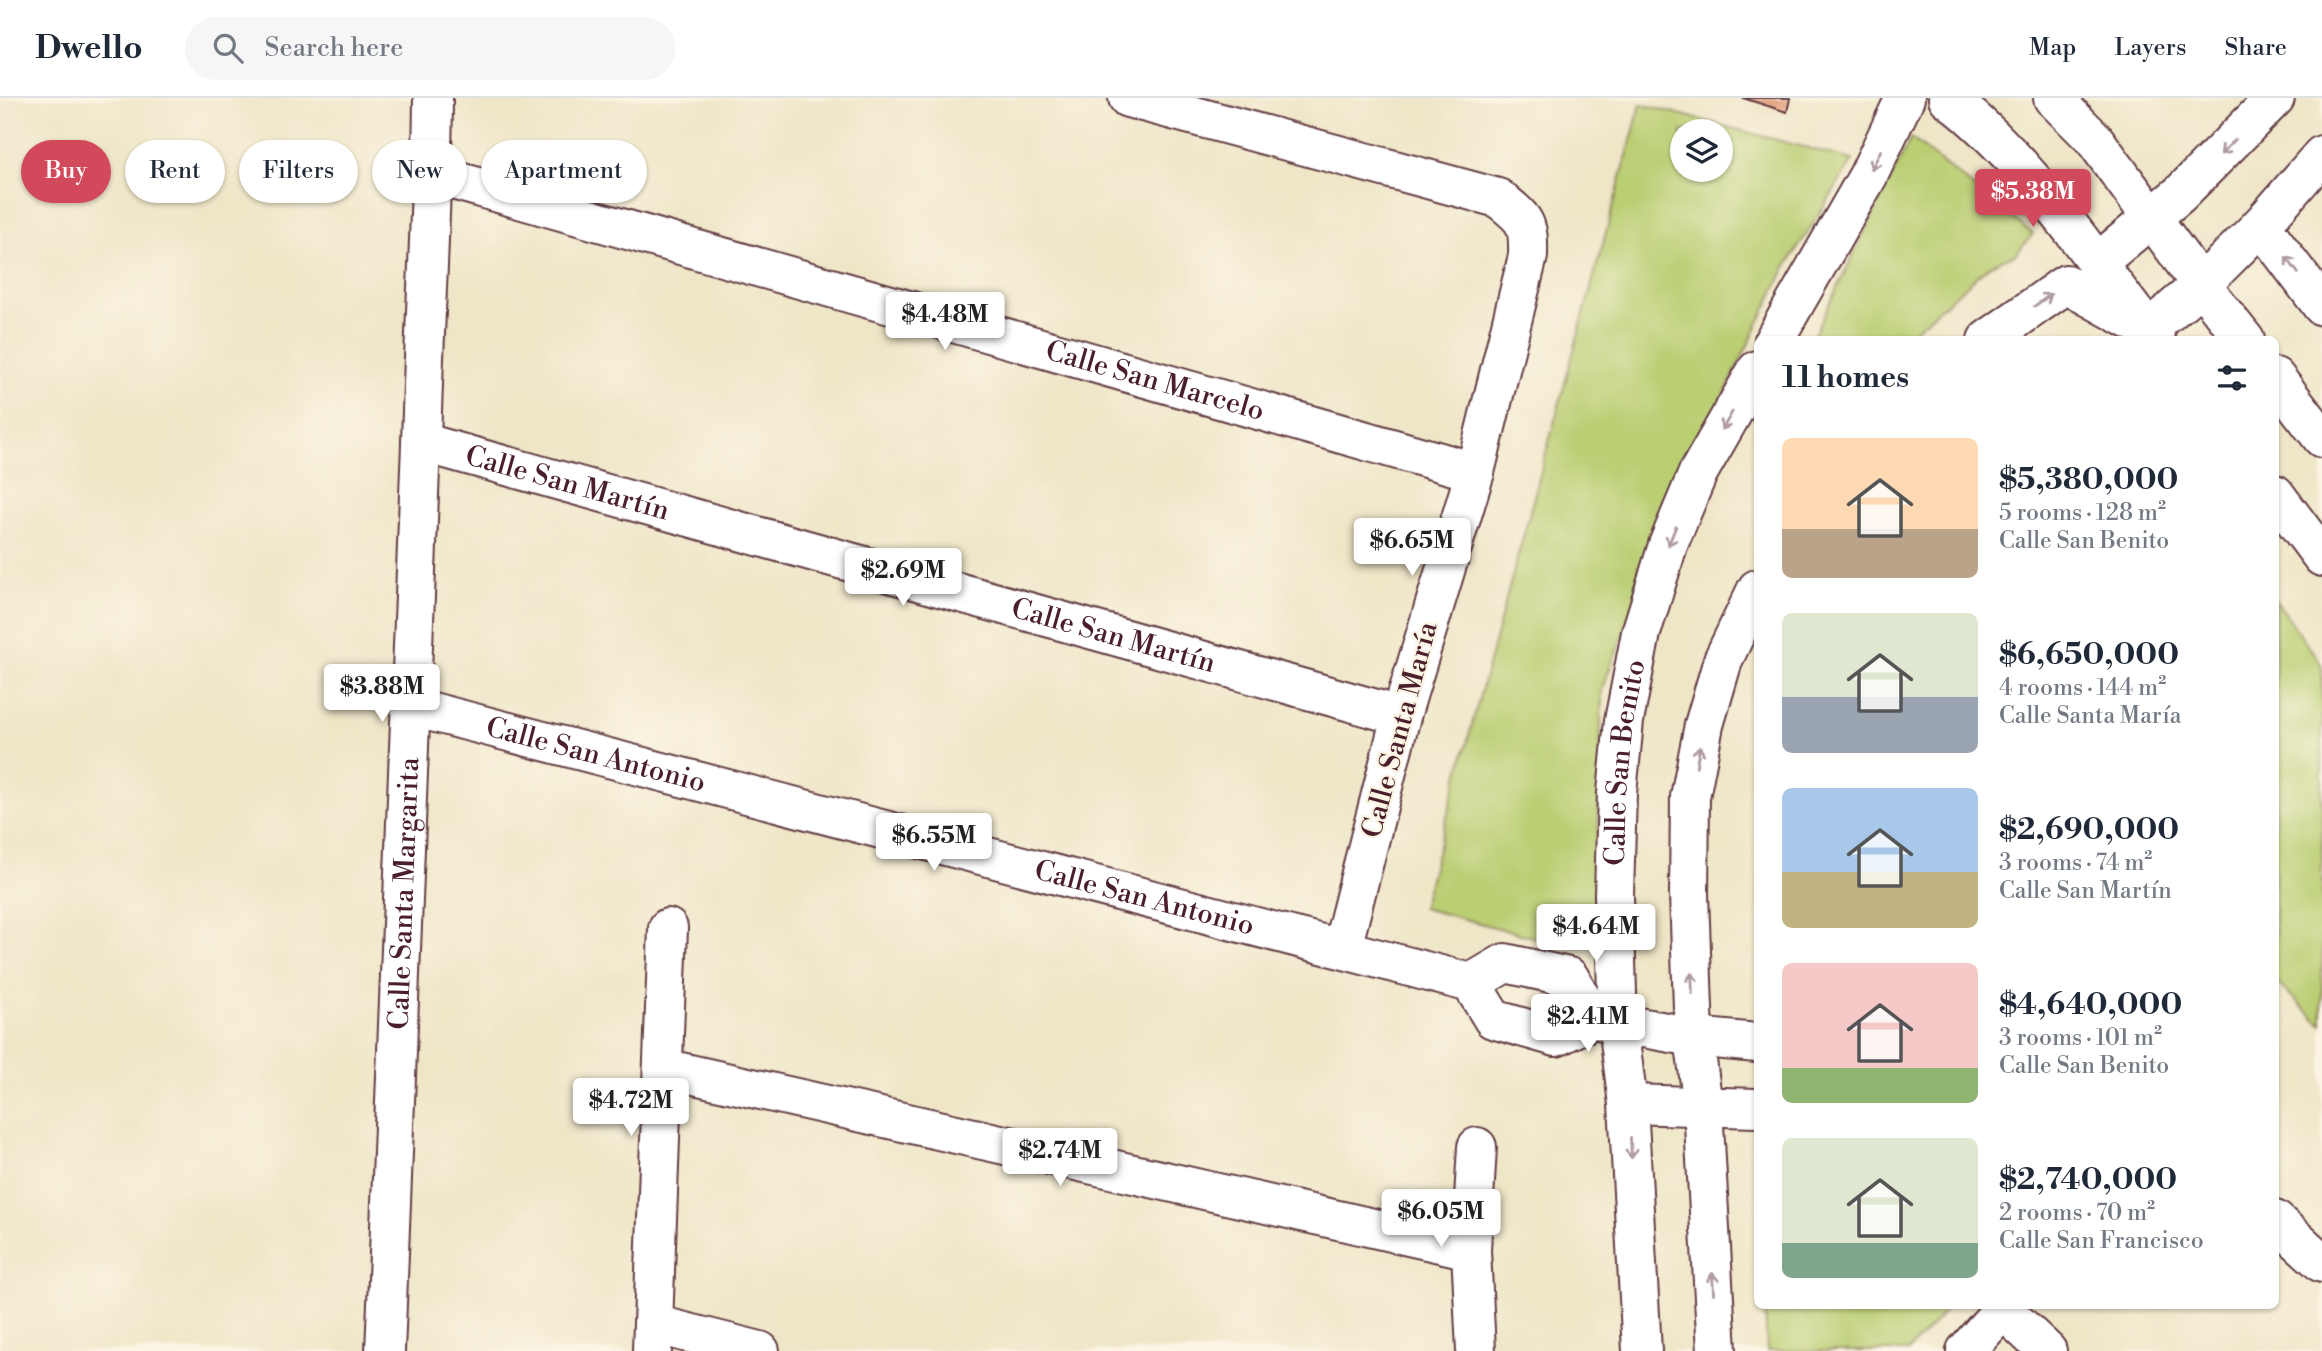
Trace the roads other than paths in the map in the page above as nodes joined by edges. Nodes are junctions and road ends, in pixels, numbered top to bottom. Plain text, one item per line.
1 (433, 98) edge
2 (1128, 98) edge
3 (1905, 98) edge
4 (1948, 98) edge
5 (2053, 98) edge
6 (2275, 98) edge
7 (432, 140) edge
8 (2322, 155) edge
9 (467, 184) edge
10 (431, 203) edge
11 (2152, 219) junction
12 (2261, 225) junction
13 (2097, 263) junction
14 (2201, 285) junction
15 (2322, 306) edge
16 (2006, 334) edge
17 (2152, 335) edge
18 (1776, 336) edge
19 (2242, 336) edge
20 (1754, 375) edge
21 (2279, 382) edge
22 (2322, 438) edge
23 (421, 442) junction
24 (1475, 472) junction
25 (2279, 499) edge
26 (2322, 557) edge
27 (1754, 595) edge
28 (412, 707) junction
29 (1401, 716) junction
30 (668, 928) dead end
31 (1342, 948) junction
32 (1471, 983) junction
33 (1605, 1022) junction
34 (1694, 1037) junction
35 (1754, 1043) edge
36 (663, 1068) junction
37 (1629, 1104) junction
38 (1703, 1107) junction
39 (1754, 1108) edge
40 (1477, 1147) dead end
41 (2279, 1224) edge
42 (1471, 1250) junction
43 (2322, 1263) edge
44 (1999, 1309) edge
45 (2003, 1309) edge
46 (652, 1338) edge
47 (385, 1351) edge
48 (760, 1351) edge
49 (1476, 1351) edge
50 (1642, 1351) edge
51 (1717, 1351) edge
52 (1966, 1351) edge
53 (2047, 1351) edge

1 - 7 street, Calle Santa Margarita
2 - 24 street, Calle Santa María
3 -> 18 street
4 - 13 street
5 - 11 street
6 -> 11 street
8 - 12 street
9 - 24 street, Calle San Marcelo
10 - 23 street, Calle Santa Margarita
11 - 13 street
11 - 14 street
12 - 14 street
15 -> 12 street
13 - 17 street
14 - 17 street
14 - 19 street
16 -> 17 street
20 -> 33 street, Calle San Benito
21 - 22 street
23 - 28 street, Calle Santa Margarita
23 - 29 street, Calle San Martín
24 - 29 street, Calle Santa María
25 - 26 street
34 -> 27 street
28 - 31 street, Calle San Antonio
28 - 47 street, Calle Santa Margarita
29 - 31 street, Calle Santa María
30 - 36 street
31 - 32 street, Calle San Antonio
32 - 33 street
32 - 33 street
33 - 34 street
33 - 37 street, Calle San Benito
34 - 35 street
34 - 38 street
36 - 42 street
36 - 46 street
37 - 38 street
37 -> 50 street, Calle San Benito
38 - 39 street
51 -> 38 street
40 - 42 street
41 - 43 street
42 - 49 street
44 - 52 street
45 - 53 street
46 - 48 street

